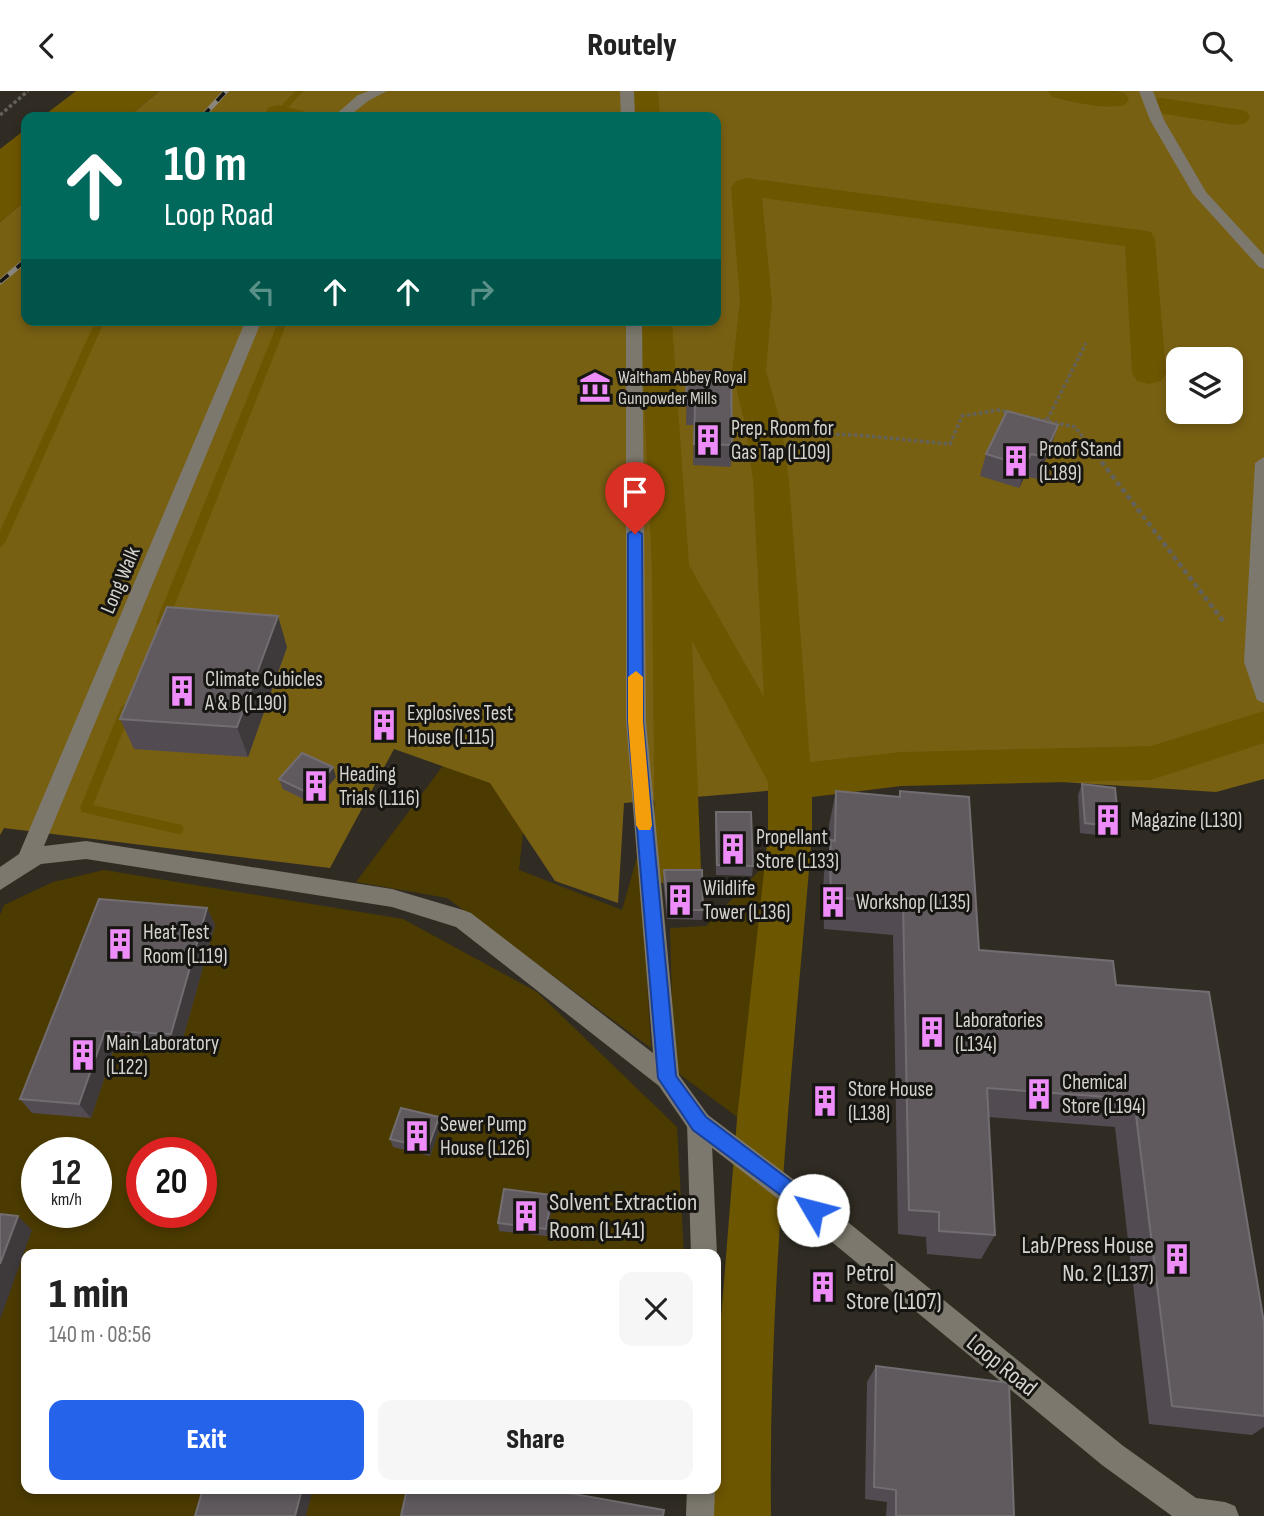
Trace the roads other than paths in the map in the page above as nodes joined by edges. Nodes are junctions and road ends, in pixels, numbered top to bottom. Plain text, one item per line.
1 (380, 91) edge
2 (627, 91) edge
3 (1146, 91) edge
4 (346, 112) edge
5 (628, 112) edge
6 (1264, 264) edge
7 (251, 326) edge
8 (634, 326) edge
9 (1264, 463) edge
10 (1264, 695) edge
11 (28, 858) junction
12 (0, 881) edge
13 (667, 1078) junction
14 (699, 1123) junction
15 (704, 1249) edge
16 (701, 1494) edge
17 (1192, 1514) edge
18 (699, 1516) edge
19 (1225, 1516) edge

1 - 4 street
2 - 5 street
3 - 6 street
7 - 11 street, Long Walk
8 - 13 street
9 - 10 street
11 - 12 street
11 - 13 street
13 - 14 street
14 - 15 street
14 - 17 street, Loop Road
16 - 18 street
17 - 19 street

